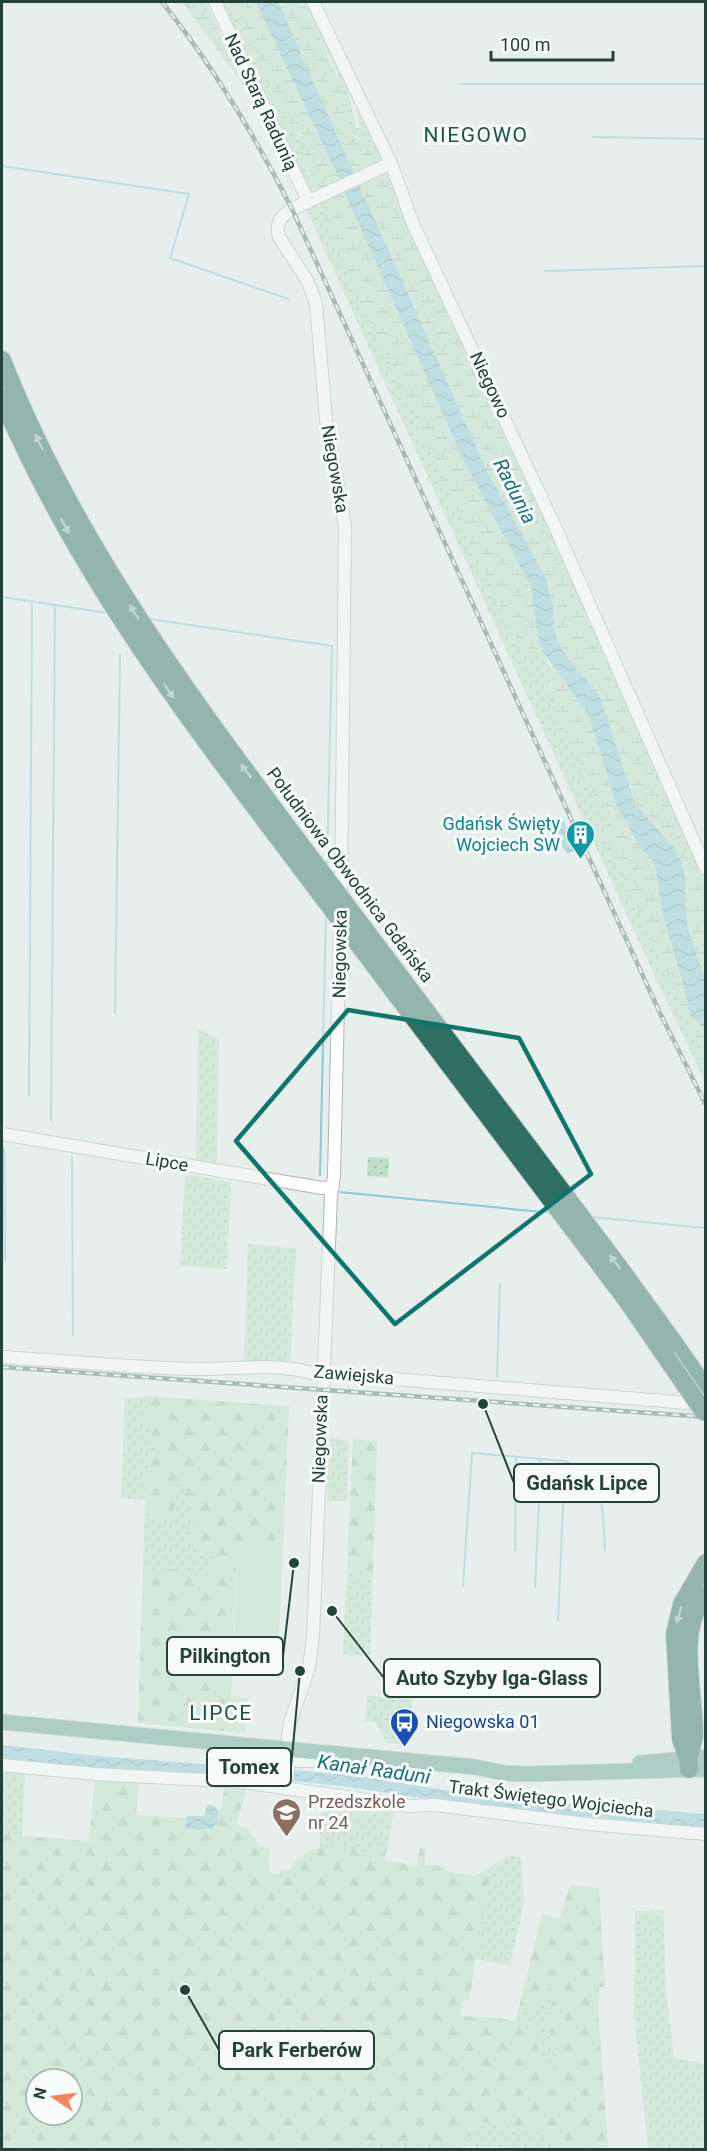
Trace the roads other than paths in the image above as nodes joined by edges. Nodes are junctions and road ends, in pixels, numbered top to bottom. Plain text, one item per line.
1 (215, 2) edge
2 (313, 2) edge
3 (387, 164) junction
4 (311, 200) junction
5 (2, 360) edge
6 (2, 398) edge
7 (705, 869) edge
8 (2, 1134) edge
9 (333, 1186) junction
10 (2, 1357) edge
11 (323, 1373) junction
12 (705, 1389) edge
13 (705, 1411) edge
14 (705, 1563) edge
15 (705, 1595) edge
16 (686, 1715) junction
17 (2, 1722) edge
18 (288, 1759) junction
19 (697, 1763) edge
20 (2, 1765) edge
21 (286, 1785) junction
22 (705, 1834) edge

1 - 4 street, Nad Starą Radunią
2 - 3 street, Niegowo
3 - 4 street, Niegowska
3 - 7 street, Niegowo
4 - 9 street, Niegowska
12 -> 5 highway, Południowa Obwodnica Gdańska, bridge
6 -> 13 highway, Południowa Obwodnica Gdańska, bridge
8 - 9 street, Lipce
9 - 11 street, Niegowska
10 - 11 street, Zawiejska
11 - 13 street, Zawiejska
11 - 18 street, Niegowska
14 -> 16 highway
15 - 16 highway
16 - 19 highway
17 - 18 main road, Trakt Świętego Wojciecha
18 - 19 main road, Trakt Świętego Wojciecha
18 - 21 street
20 - 21 street, Trakt Świętego Wojciecha
21 - 22 street, Trakt Świętego Wojciecha

